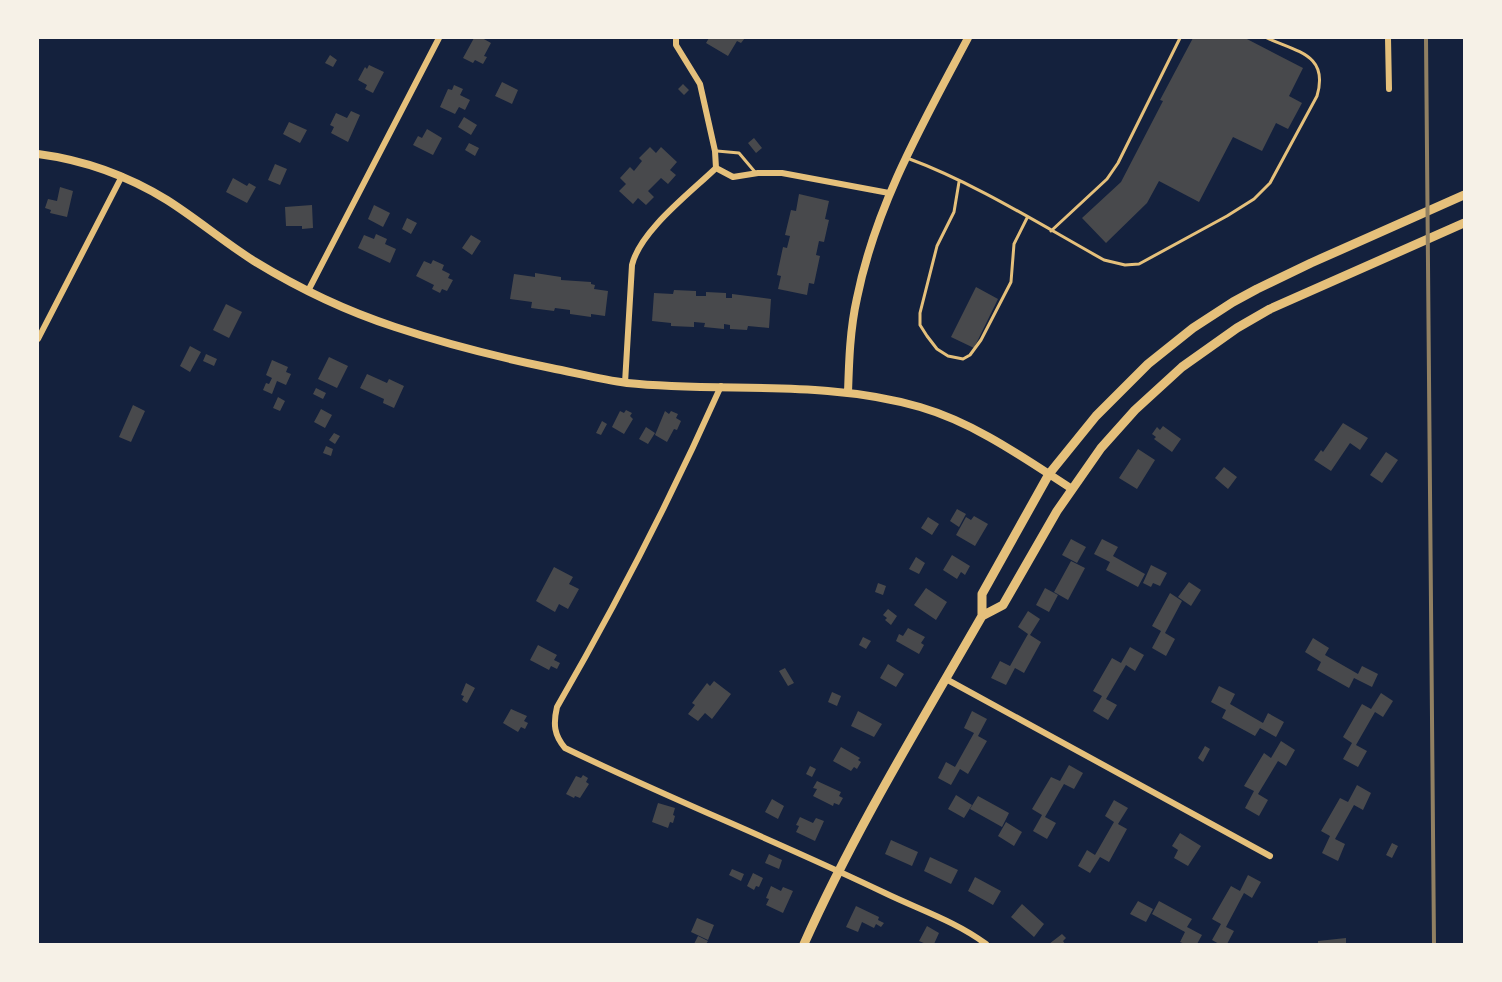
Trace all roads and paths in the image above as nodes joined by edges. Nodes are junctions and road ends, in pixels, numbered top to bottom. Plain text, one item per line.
1 (439, 38) edge
2 (676, 38) edge
3 (968, 38) edge
4 (1180, 38) edge
5 (1268, 38) edge
6 (1389, 38) edge
7 (1389, 89) dead end
8 (715, 151) junction
9 (38, 154) edge
10 (906, 157) junction
11 (716, 168) junction
12 (755, 173) junction
13 (122, 176) junction
14 (959, 182) junction
15 (889, 193) junction
16 (1464, 195) edge
17 (1027, 218) junction
18 (1464, 223) edge
19 (1051, 231) junction
20 (308, 291) junction
21 (38, 339) edge
22 (625, 382) junction
23 (721, 386) junction
24 (848, 393) junction
25 (1049, 474) junction
26 (1072, 489) junction
27 (982, 616) junction
28 (946, 679) junction
29 (1270, 856) dead end
30 (838, 870) junction
31 (804, 945) edge
32 (986, 945) edge

1 - 20 street
2 - 8 street
3 - 10 main road
4 - 19 lane
5 - 19 lane
6 - 7 street
8 - 11 street
8 - 12 lane
9 - 13 main road
10 - 14 lane
10 - 15 main road
11 - 12 street
11 - 22 street
12 - 15 street
13 - 20 main road
13 - 21 street
14 - 17 lane
14 - 17 lane
15 - 24 main road
16 - 25 main road
17 - 19 lane
18 - 26 main road
20 - 22 main road
22 - 23 main road
23 - 24 main road
23 - 30 street
24 - 25 main road
25 - 26 main road
25 - 27 main road
26 - 27 main road
27 - 28 main road
28 - 29 street
28 - 30 main road
30 - 31 main road
30 - 32 street

